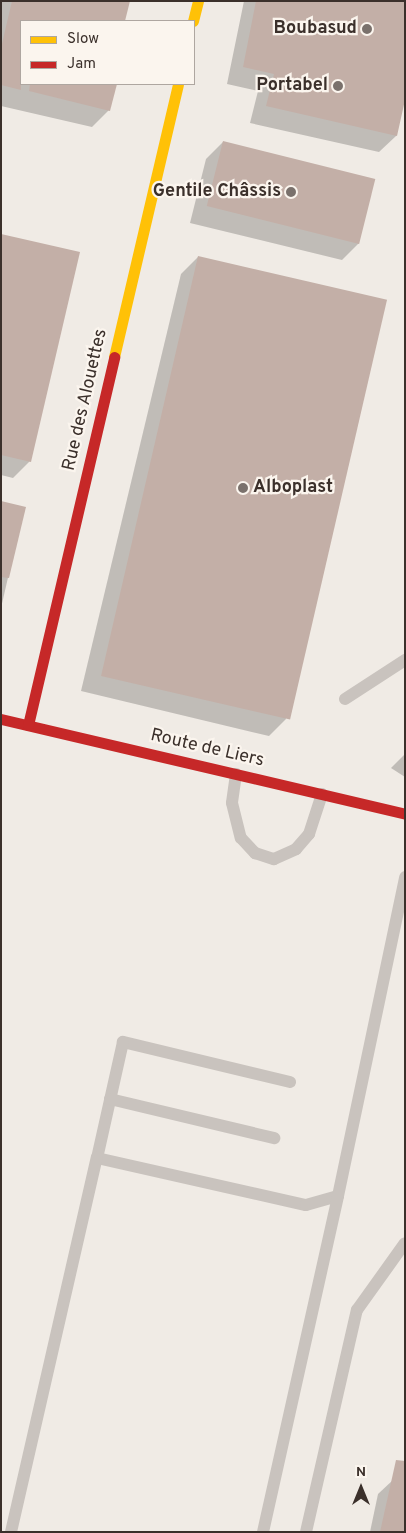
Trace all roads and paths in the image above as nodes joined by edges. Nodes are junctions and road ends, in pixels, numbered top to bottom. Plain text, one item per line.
1 (198, 1) edge
2 (193, 20) edge
3 (178, 85) edge
4 (405, 660) edge
5 (345, 699) dead end
6 (1, 719) edge
7 (28, 725) junction
8 (236, 774) junction
9 (322, 794) junction
10 (405, 814) edge
11 (405, 877) edge
12 (290, 1082) dead end
13 (110, 1100) junction
14 (274, 1138) dead end
15 (97, 1158) junction
16 (338, 1196) junction
17 (405, 1243) edge
18 (11, 1532) edge
19 (263, 1532) edge
20 (306, 1532) edge

1 - 2 street
3 - 7 street, Rue des Alouettes
4 - 5 lane
6 - 7 street, Route de Liers
7 - 8 street, Route de Liers
8 - 9 street, Route de Liers
8 - 9 lane
9 - 10 street, Route de Liers
11 - 16 lane
12 - 13 lane
13 - 14 lane
13 - 15 lane
15 - 16 lane
15 - 18 lane
16 - 19 lane
17 - 20 lane

